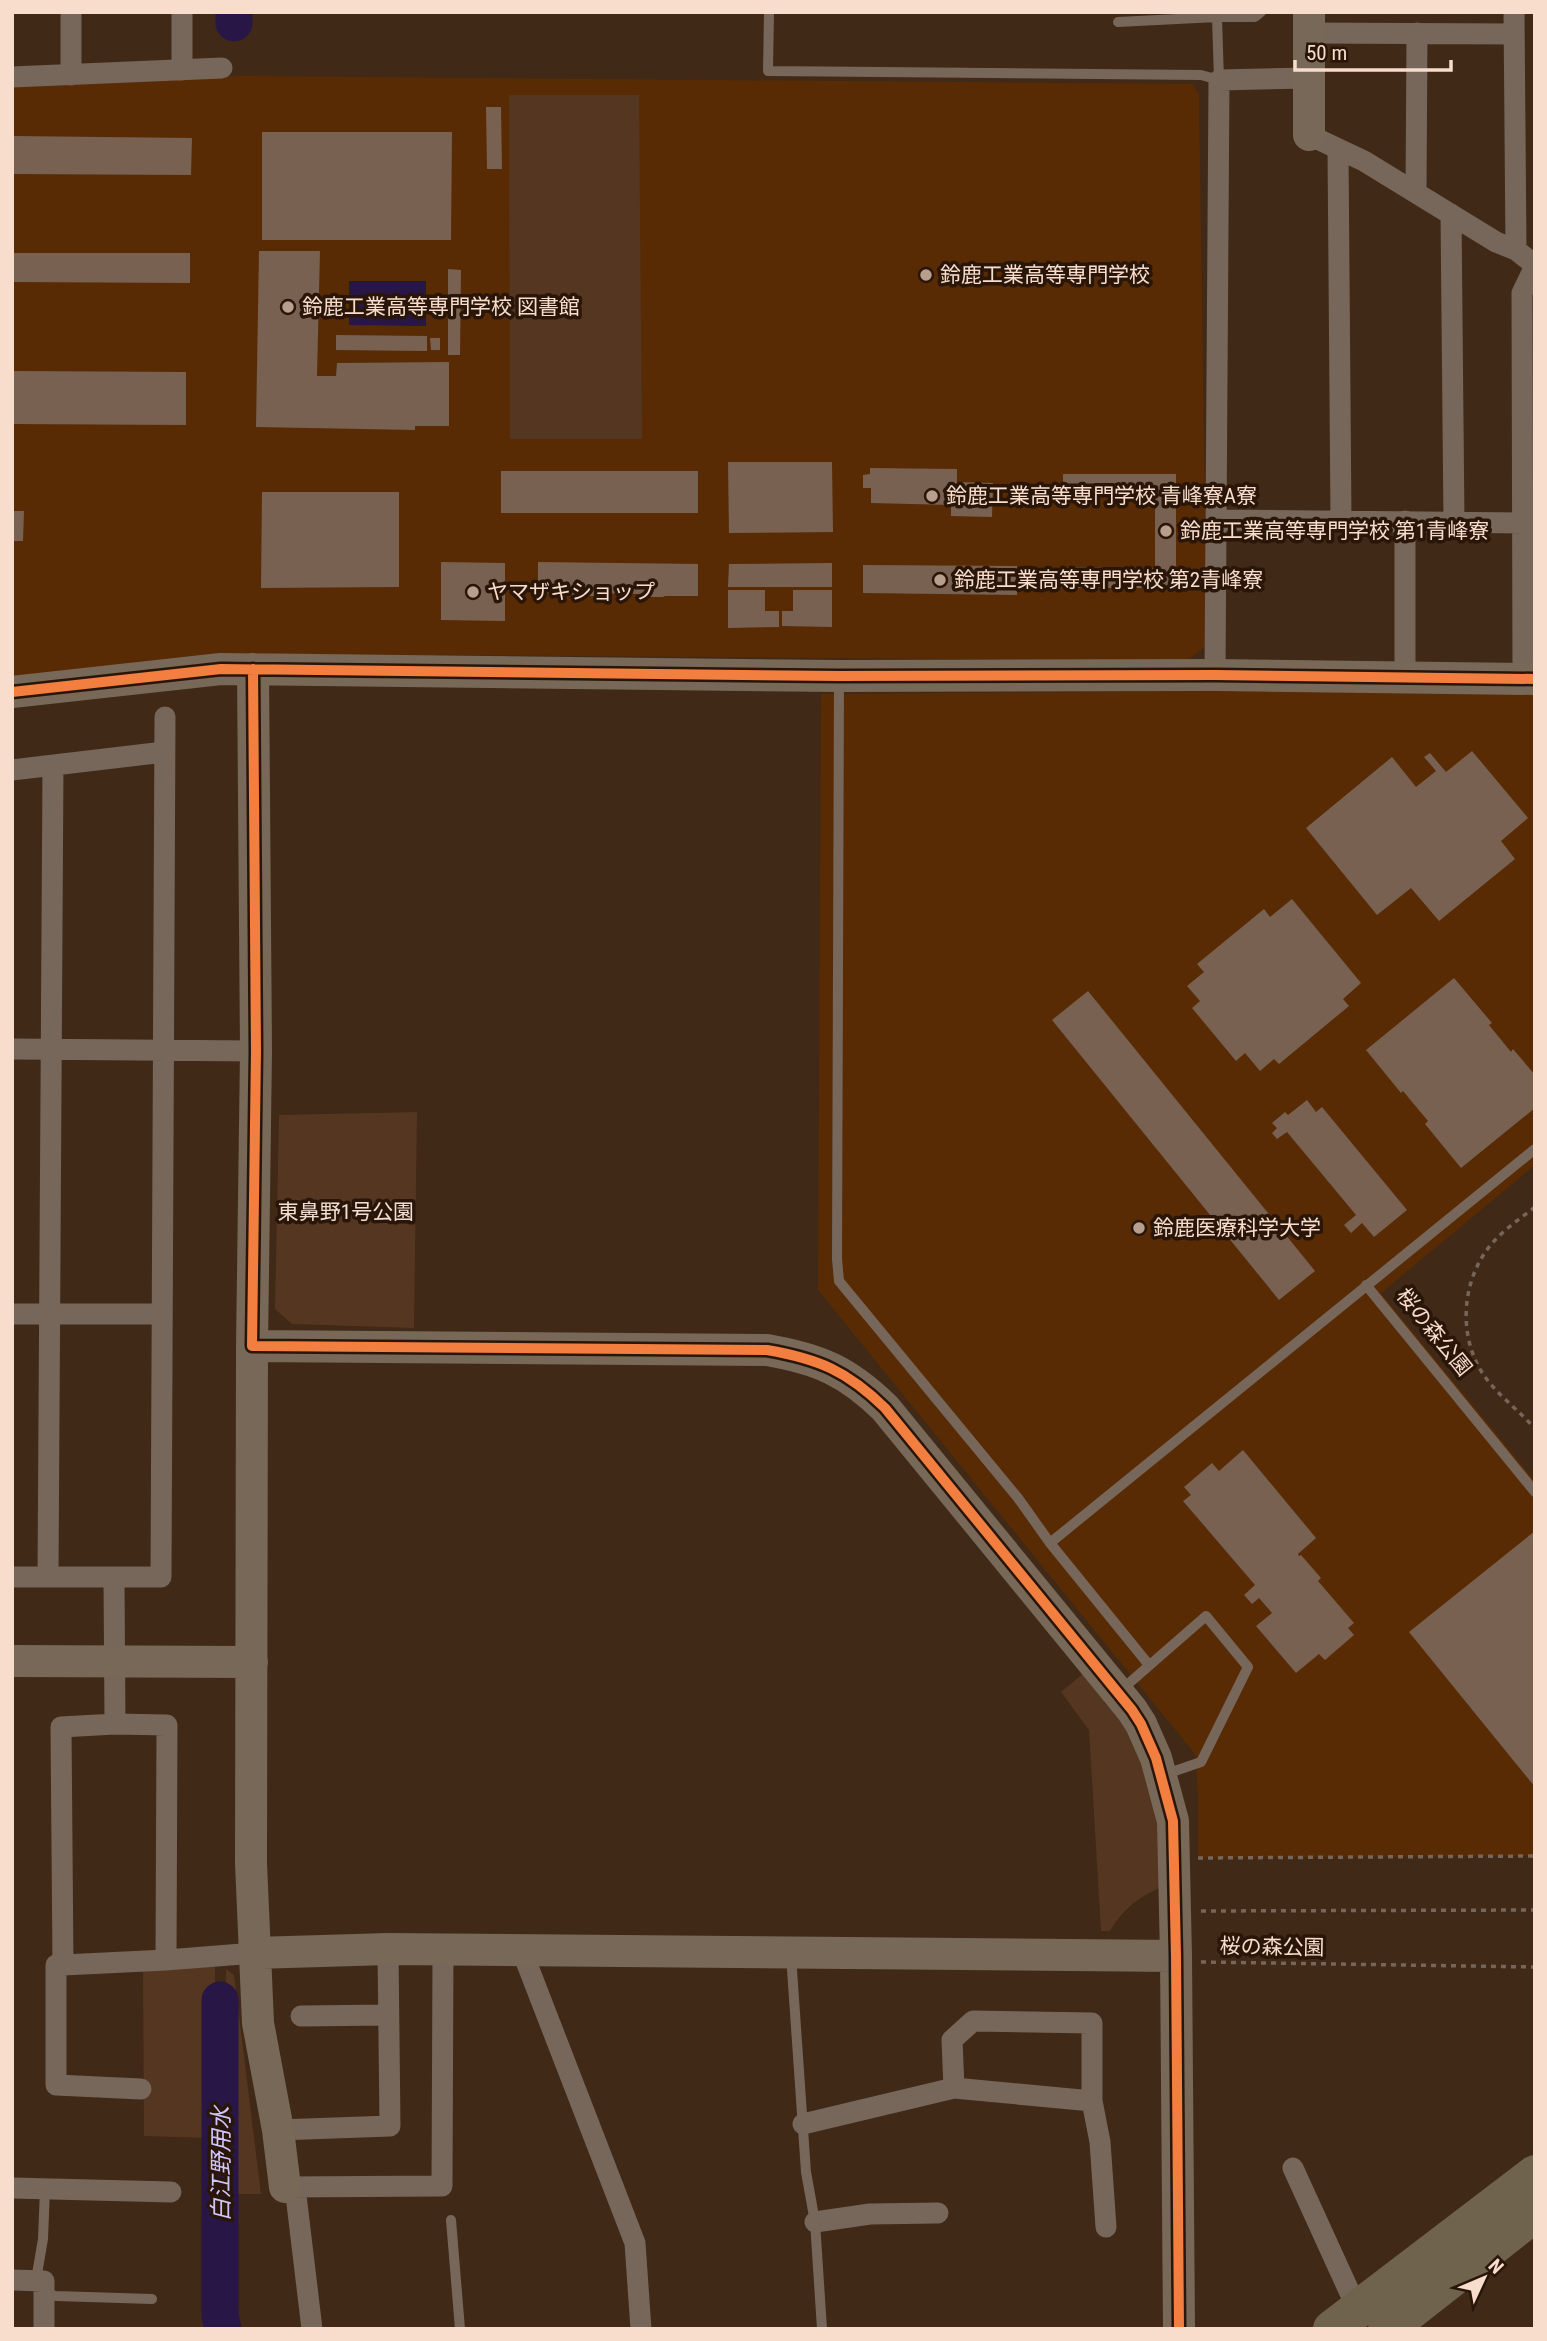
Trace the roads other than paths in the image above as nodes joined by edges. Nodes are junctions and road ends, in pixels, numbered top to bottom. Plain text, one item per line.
1 (71, 12) edge
2 (182, 12) edge
3 (769, 12) edge
4 (1261, 12) edge
5 (1514, 12) edge
6 (1217, 17) junction
7 (1118, 22) dead end
8 (1309, 22) edge
9 (1417, 33) junction
10 (1514, 34) junction
11 (222, 68) dead end
12 (182, 70) junction
13 (71, 75) junction
14 (12, 77) edge
15 (1310, 78) junction
16 (1219, 80) junction
17 (1309, 135) joint
18 (1338, 149) junction
19 (1525, 184) edge
20 (1416, 192) junction
21 (1451, 214) junction
22 (1516, 250) junction
23 (1535, 266) edge
24 (1217, 520) junction
25 (1341, 521) junction
26 (1405, 522) junction
27 (1454, 522) junction
28 (1529, 523) edge
29 (253, 669) junction
30 (1215, 675) junction
31 (839, 676) junction
32 (1405, 678) junction
33 (1529, 679) edge
34 (12, 692) edge
35 (165, 717) dead end
36 (164, 752) junction
37 (53, 766) junction
38 (12, 770) edge
39 (12, 1049) edge
40 (52, 1050) junction
41 (164, 1051) junction
42 (256, 1051) junction
43 (1535, 1149) edge
44 (1366, 1286) junction
45 (12, 1314) edge
46 (51, 1314) junction
47 (162, 1314) junction
48 (252, 1346) junction
49 (1535, 1492) edge
50 (1050, 1544) junction
51 (12, 1577) edge
52 (48, 1577) junction
53 (114, 1579) junction
54 (12, 1661) edge
55 (115, 1661) junction
56 (252, 1662) junction
57 (1149, 1665) junction
58 (1118, 1692) junction
59 (115, 1724) junction
60 (1163, 1775) junction
61 (388, 1949) junction
62 (443, 1950) junction
63 (522, 1951) junction
64 (790, 1952) junction
65 (255, 1953) junction
66 (1187, 1954) junction
67 (166, 1960) junction
68 (54, 1965) junction
69 (388, 2015) junction
70 (301, 2016) dead end
71 (954, 2088) junction
72 (141, 2089) dead end
73 (1092, 2101) junction
74 (803, 2124) junction
75 (278, 2130) junction
76 (1293, 2168) dead end
77 (1535, 2174) edge
78 (290, 2187) junction
79 (12, 2188) edge
80 (45, 2189) junction
81 (171, 2192) dead end
82 (938, 2213) dead end
83 (1535, 2213) edge
84 (451, 2220) dead end
85 (815, 2222) junction
86 (1105, 2227) dead end
87 (12, 2280) edge
88 (40, 2286) junction
89 (1350, 2293) dead end
90 (152, 2299) dead end
91 (44, 2329) edge
92 (312, 2329) edge
93 (460, 2329) edge
94 (641, 2329) edge
95 (822, 2329) edge
96 (1179, 2329) edge
97 (1332, 2329) edge
98 (1387, 2329) edge

1 - 13 street
2 - 12 street
3 - 16 lane
4 - 6 lane
5 - 10 street
6 - 7 lane
6 - 16 lane
8 - 9 street
8 - 15 street
9 - 10 street
9 - 20 street
10 - 19 street
11 - 12 street
12 - 13 street
13 - 14 street
15 - 16 street
15 - 17 street
16 - 24 street
17 - 18 street
18 - 20 street
18 - 25 street
19 - 22 street
20 - 21 street
21 - 22 street
21 - 27 street
22 - 23 street
23 - 28 street
24 - 25 street
24 - 30 street
25 - 26 street
26 - 27 street
26 - 32 street
27 - 28 street
28 - 33 street
29 - 31 street
29 - 34 street
29 - 42 street
30 - 31 street
30 - 32 street
31 - 50 lane
32 - 33 street
35 - 36 street
36 - 37 street
36 - 41 street
37 - 38 street
37 - 40 street
39 - 40 street
40 - 41 street
40 - 46 street
41 - 42 street
41 - 47 street
42 - 48 street
43 - 44 lane
44 - 49 lane
44 - 50 lane
45 - 46 street
46 - 47 street
46 - 52 street
47 - 53 street
48 - 56 street
48 - 58 street
50 - 57 lane
51 - 52 street
52 - 53 street
53 - 55 street
54 - 55 street
55 - 56 street
55 - 59 street
56 - 65 street
57 - 58 lane
57 - 60 lane
58 - 60 street
59 - 67 street
59 - 68 street
60 - 66 street
61 - 62 street
61 - 65 street
61 - 69 street
62 - 63 street
62 - 78 street
63 - 64 street
63 - 94 street
64 - 66 street
64 - 74 lane
65 - 67 street
65 - 75 street
66 - 96 street
67 - 68 street
68 - 72 street
69 - 70 street
69 - 75 street
71 - 73 street
71 - 73 street
71 - 74 street
73 - 86 street
74 - 85 lane
75 - 78 street
76 - 89 street
77 - 97 highway
78 - 92 street
79 - 80 street
80 - 81 street
80 - 88 lane
82 - 85 street
83 - 98 highway
84 - 93 lane
85 - 95 lane
87 - 88 street
88 - 90 lane
88 - 91 street

